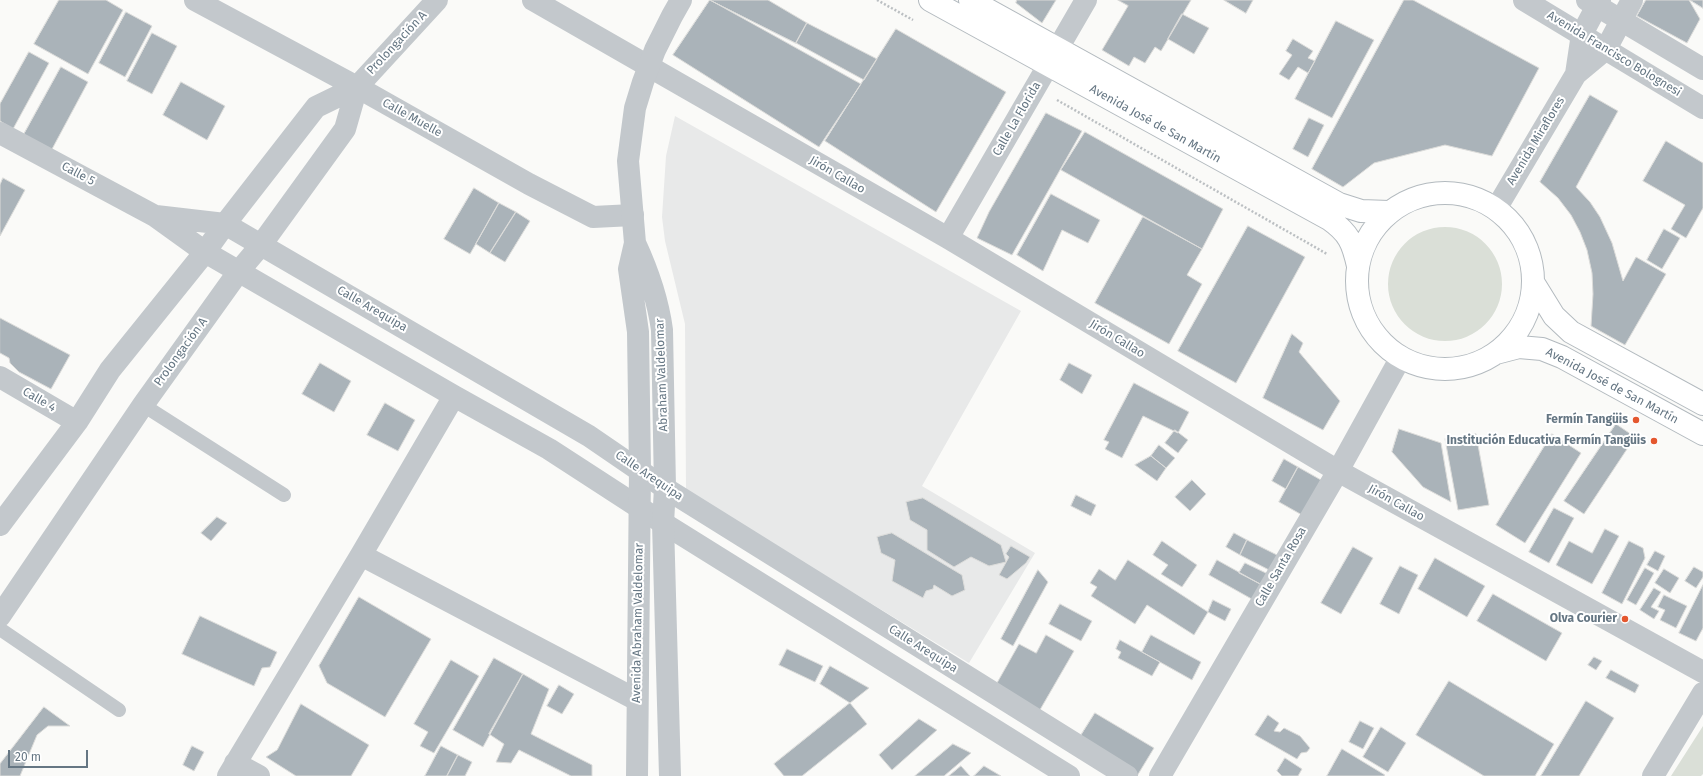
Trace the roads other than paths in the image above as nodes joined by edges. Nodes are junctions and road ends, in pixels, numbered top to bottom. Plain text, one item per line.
1 (195, 0) edge
2 (437, 0) edge
3 (533, 0) edge
4 (681, 0) edge
5 (930, 0) edge
6 (970, 0) edge
7 (1086, 0) edge
8 (1524, 0) edge
9 (1632, 0) edge
10 (1595, 2) edge
11 (1623, 20) junction
12 (1582, 34) junction
13 (1606, 49) junction
14 (1053, 57) junction
15 (648, 67) junction
16 (1703, 68) edge
17 (1576, 74) junction
18 (357, 87) junction
19 (1703, 108) edge
20 (0, 133) edge
21 (1496, 209) junction
22 (1390, 212) junction
23 (632, 215) junction
24 (155, 216) junction
25 (225, 224) junction
26 (948, 238) junction
27 (635, 243) junction
28 (261, 245) junction
29 (205, 252) junction
30 (1358, 269) junction
31 (239, 271) junction
32 (1533, 282) junction
33 (1495, 354) junction
34 (1401, 357) junction
35 (0, 377) edge
36 (454, 396) junction
37 (1703, 404) edge
38 (143, 405) junction
39 (77, 422) junction
40 (1703, 434) edge
41 (640, 470) junction
42 (1338, 471) junction
43 (665, 488) junction
44 (284, 495) dead end
45 (640, 508) junction
46 (663, 523) junction
47 (0, 525) edge
48 (361, 555) junction
49 (0, 616) edge
50 (0, 629) edge
51 (1703, 672) edge
52 (1703, 693) edge
53 (638, 700) junction
54 (119, 710) dead end
55 (231, 770) edge
56 (259, 776) edge
57 (638, 776) edge
58 (670, 776) edge
59 (1069, 776) edge
60 (1127, 776) edge
61 (1160, 776) edge
62 (1653, 776) edge

1 - 18 street, Calle Muelle
2 - 18 street, Prolongación A
3 - 15 street, Jirón Callao
4 - 15 street, Abraham Valdelomar
5 - 14 main road, Avenida José de San Martín
6 - 14 main road, Avenida José de San Martín
7 - 14 street, Calle La Florida
8 - 12 street, Avenida Francisco Bolognesi
9 - 11 street, Avenida Miraflores
10 - 11 street
10 - 12 street, Avenida Miraflores
11 - 13 street, Avenida Miraflores
11 - 16 street
12 - 13 street, Avenida Francisco Bolognesi
12 - 17 street, Avenida Miraflores
13 - 17 street, Avenida Miraflores
13 - 19 street, Avenida Francisco Bolognesi
14 - 22 main road, Avenida José de San Martín
14 - 26 street, Calle La Florida
14 - 30 main road, Avenida José de San Martín
15 - 23 street, Abraham Valdelomar
15 - 26 street, Jirón Callao
17 - 21 street, Avenida Miraflores
18 - 23 street, Calle Muelle
18 - 25 street, Prolongación A
18 - 28 street, Prolongación A
20 - 24 street, Calle 5
21 - 22 main road
21 - 32 main road
22 - 30 main road
23 - 27 street, Abraham Valdelomar
24 - 25 street, Calle Arequipa
24 - 29 street
25 - 28 street, Calle Arequipa
25 - 29 street, Prolongación A
26 - 42 street, Jirón Callao
27 - 41 street, Abraham Valdelomar
27 - 43 street, Abraham Valdelomar
28 - 31 street, Prolongación A
28 - 41 street, Calle Arequipa
29 - 31 street
29 - 39 street, Prolongación A
30 - 34 main road
31 - 36 street
31 - 38 street, Prolongación A
32 - 33 main road
32 - 37 main road
33 - 34 main road
33 - 40 main road, Avenida José de San Martín
34 - 42 street, Calle Santa Rosa
35 - 39 street, Calle 4
36 - 45 street
36 - 48 street
38 - 44 lane
38 - 49 street, Prolongación A
39 - 47 street, Prolongación A
41 - 43 street, Calle Arequipa
41 - 45 street, Avenida Abraham Valdelomar
42 - 51 street, Jirón Callao
42 - 61 street, Calle Santa Rosa
43 - 46 street, Avenida Abraham Valdelomar
43 - 60 street, Calle Arequipa
45 - 46 street
45 - 53 street, Avenida Abraham Valdelomar
46 - 58 street, Avenida Abraham Valdelomar
46 - 59 street
48 - 53 street
48 - 55 street
50 - 54 lane
52 - 62 street
53 - 57 street, Avenida Abraham Valdelomar
55 - 56 street

